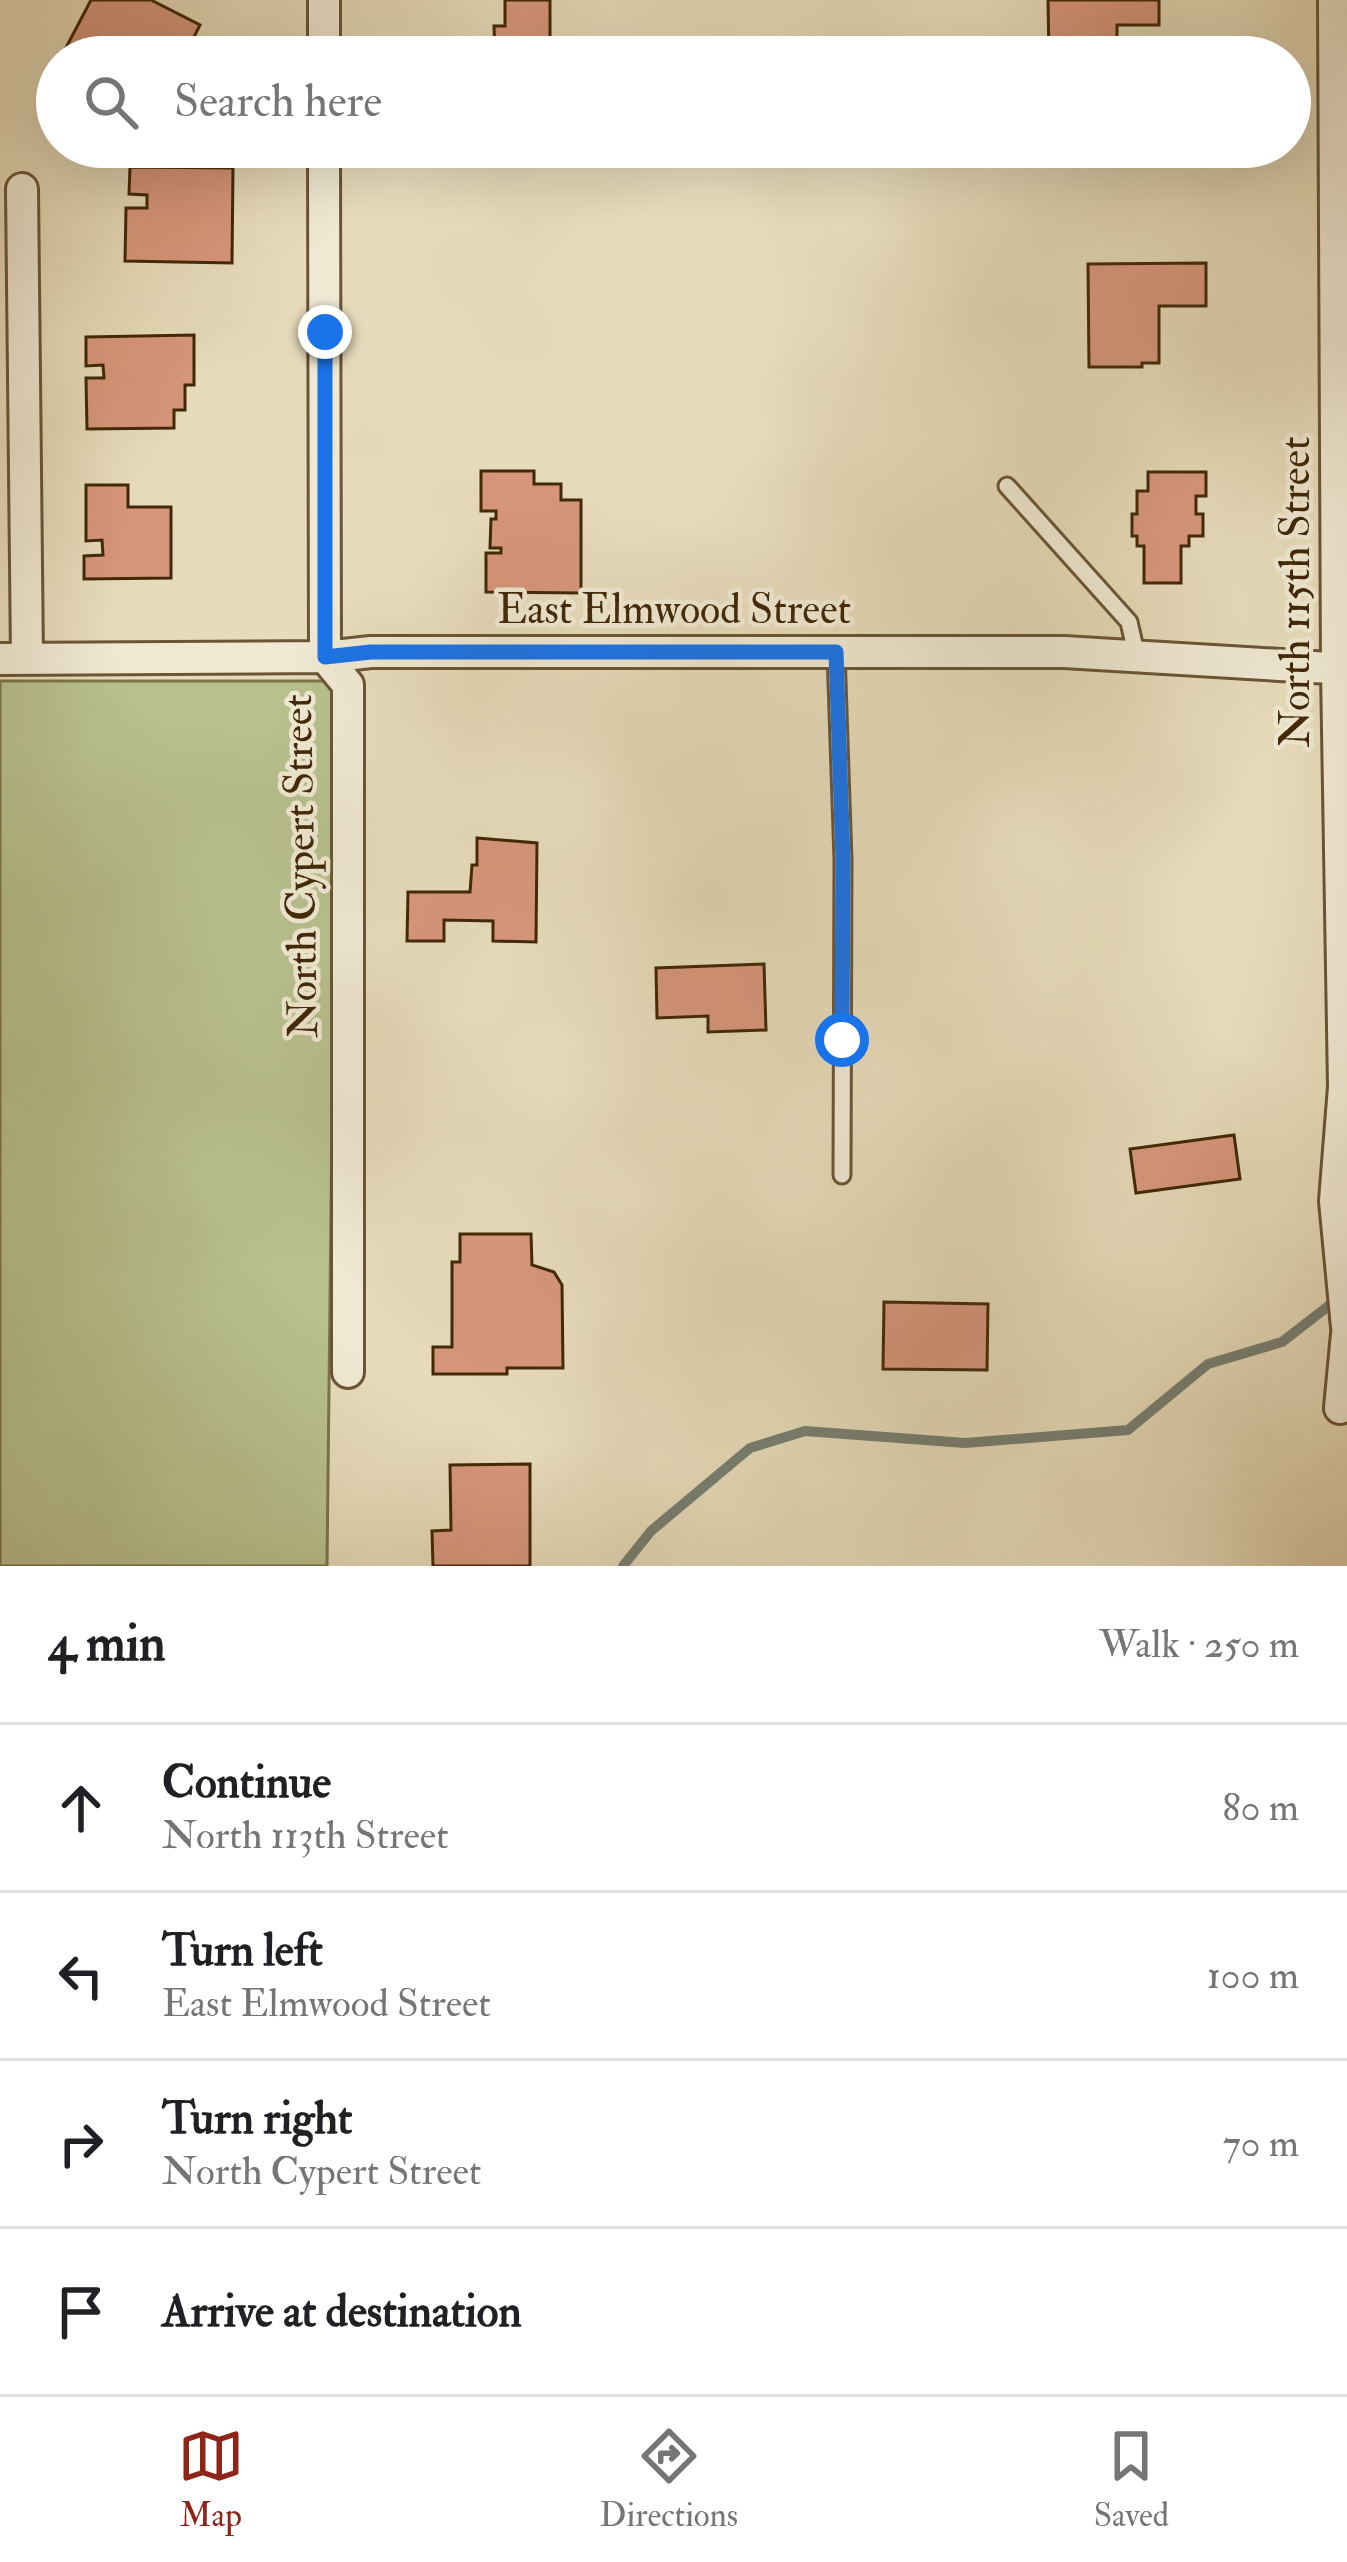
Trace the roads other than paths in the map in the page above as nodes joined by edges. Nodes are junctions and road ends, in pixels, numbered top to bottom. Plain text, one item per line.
1 (324, 0) edge
2 (1334, 0) edge
3 (324, 36) edge
4 (324, 168) edge
5 (22, 190) dead end
6 (1006, 486) dead end
7 (836, 652) junction
8 (325, 657) junction
9 (1137, 657) junction
10 (14, 659) edge
11 (1342, 669) edge
12 (842, 1174) dead end
13 (1347, 1330) edge
14 (348, 1372) dead end
15 (1340, 1408) dead end

1 - 3 street
2 - 11 street, North 115th Street
4 - 8 street, North Cypert Street
5 - 10 street
6 - 9 lane
7 - 8 street, East Elmwood Street
7 - 9 street, East Elmwood Street
7 - 12 lane
8 - 10 street, East Elmwood Street
8 - 14 street, North Cypert Street
9 - 11 street, East Elmwood Street
11 - 13 street, North 115th Street
13 - 15 street, North 115th Street

